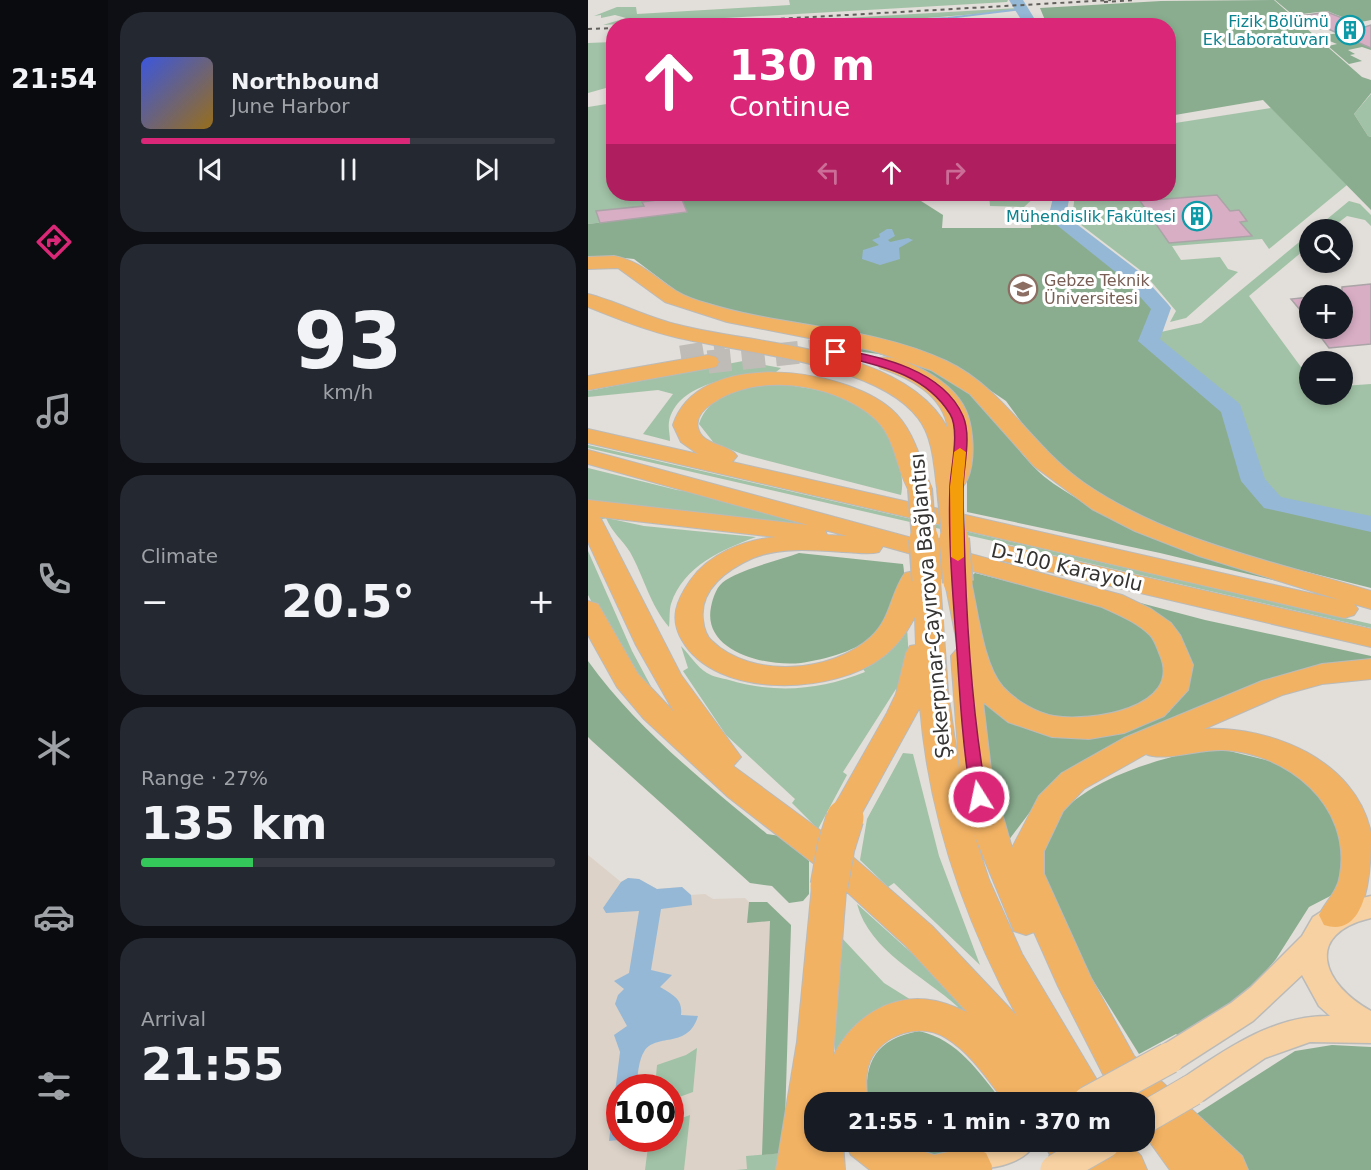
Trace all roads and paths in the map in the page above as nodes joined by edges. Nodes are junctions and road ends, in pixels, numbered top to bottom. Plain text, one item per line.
1 (588, 263) edge
2 (588, 300) edge
3 (588, 314) edge
4 (776, 342) dead end
5 (872, 342) junction
6 (821, 350) tunnel mouth
7 (681, 357) tunnel mouth
8 (708, 362) tunnel mouth
9 (588, 374) edge
10 (588, 383) edge
11 (588, 436) edge
12 (588, 456) edge
13 (953, 488) junction
14 (920, 489) junction
15 (870, 500) junction
16 (589, 515) edge
17 (1200, 546) junction
18 (935, 574) junction
19 (1371, 592) edge
20 (1371, 600) edge
21 (588, 610) edge
22 (1371, 615) edge
23 (1371, 638) edge
24 (1371, 651) edge
25 (1371, 669) edge
26 (1073, 781) junction
27 (820, 848) junction
28 (1371, 907) edge
29 (1336, 915) junction
30 (1313, 944) junction
31 (1371, 1028) edge
32 (816, 1042) junction
33 (1120, 1068) junction
34 (819, 1092) edge
35 (847, 1092) edge
36 (1021, 1092) edge
37 (1060, 1092) edge
38 (1084, 1092) edge
39 (1108, 1092) edge
40 (1155, 1112) edge
41 (824, 1152) edge
42 (874, 1152) edge
43 (997, 1152) edge
44 (1073, 1152) edge
45 (1087, 1152) edge
46 (1112, 1152) edge
47 (1126, 1152) edge
48 (960, 1169) edge
49 (796, 1170) edge
50 (825, 1170) edge
51 (924, 1170) edge
52 (1056, 1170) edge
53 (1089, 1170) edge
54 (1127, 1170) edge
55 (1139, 1170) edge
56 (1194, 1170) edge
57 (1228, 1170) edge

1 - 5 highway
2 - 13 highway, Şekerpınar-Çayırova Bağlantısı
3 - 14 highway, Şekerpınar-Çayırova Bağlantısı
4 - 5 highway
5 - 17 highway
6 - 13 highway
7 - 9 highway
8 - 10 highway
11 - 15 highway, D-100 Karayolu
12 - 18 highway
12 - 23 highway, D-100 Karayolu
13 - 18 highway, Şekerpınar-Çayırova Bağlantısı, bridge
14 - 15 highway
14 - 18 highway, Şekerpınar-Çayırova Bağlantısı, bridge
15 - 22 highway, D-100 Karayolu
16 - 18 highway
16 - 27 highway
17 - 19 highway
17 - 20 highway
18 - 18 highway
18 - 18 highway
18 - 24 highway
18 - 32 highway, bridge
18 - 33 highway, Şekerpınar-Çayırova Bağlantısı
18 - 38 highway, Şekerpınar-Çayırova Bağlantısı
21 - 27 highway
25 - 26 highway
26 - 29 highway
26 - 33 highway
27 - 37 highway
28 - 29 main road
29 - 30 main road
30 - 31 main road
30 - 39 main road, bridge
31 - 40 main road, bridge
32 - 34 highway
32 - 49 highway
33 - 56 highway, Şekerpınar-Çayırova Bağlantısı
33 - 57 highway
35 - 36 highway
41 - 50 highway
42 - 51 highway
43 - 48 main road
44 - 53 highway
45 - 52 main road, bridge
46 - 54 highway
47 - 55 highway

